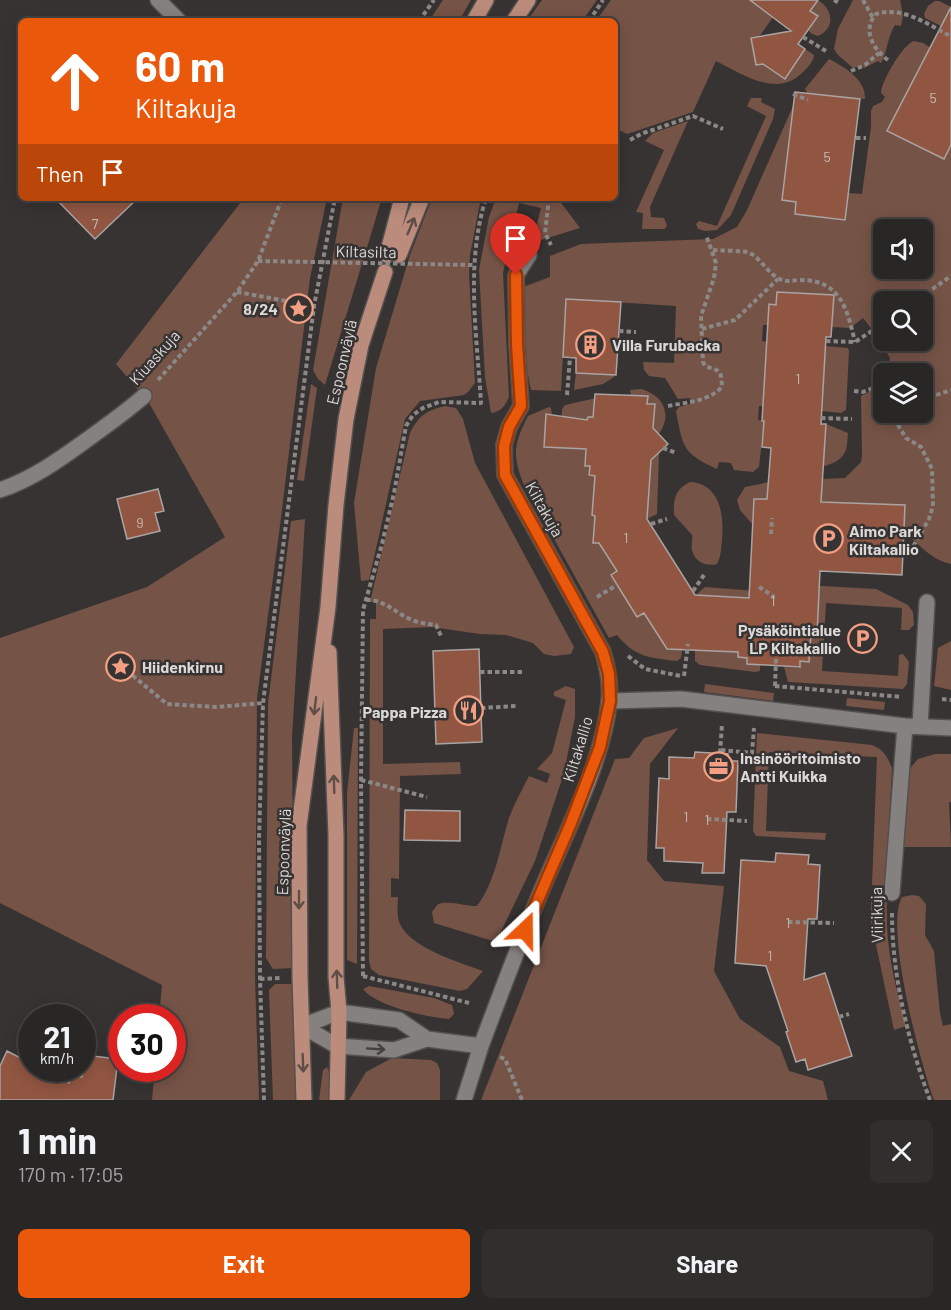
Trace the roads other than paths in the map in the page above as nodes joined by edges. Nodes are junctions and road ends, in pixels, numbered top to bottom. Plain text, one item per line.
1 (158, 0) edge
2 (486, 0) edge
3 (528, 0) edge
4 (176, 18) edge
5 (476, 18) edge
6 (516, 18) edge
7 (402, 201) edge
8 (421, 201) edge
9 (529, 255) dead end
10 (385, 272) dead end
11 (144, 396) road end
12 (0, 490) edge
13 (927, 602) dead end
14 (328, 607) junction
15 (610, 701) junction
16 (913, 726) junction
17 (951, 728) edge
18 (892, 892) road end
19 (339, 1012) junction
20 (302, 1026) junction
21 (427, 1039) junction
22 (337, 1046) junction
23 (481, 1046) junction
24 (304, 1100) edge
25 (337, 1100) edge
26 (464, 1100) edge

1 - 4 street
2 - 5 main road
3 - 6 main road
7 -> 8 main road
9 - 15 street, Kiltakuja
10 - 14 main road, Espoonväylä
11 - 12 street, Kiuaskuja
13 - 16 street
19 -> 14 main road, Espoonväylä
14 -> 20 main road, Espoonväylä
15 - 16 street, Kiltakallio
15 - 23 street, Kiltakallio
16 - 17 street, Kiltakallio
16 - 18 street, Viirikuja
19 - 20 street
19 - 21 street
19 - 22 main road, Espoonväylä
20 - 22 street
20 -> 24 main road, Espoonväylä
22 -> 21 street
21 - 23 street
22 - 25 main road, Espoonväylä
23 - 26 street, Kiltakallio

